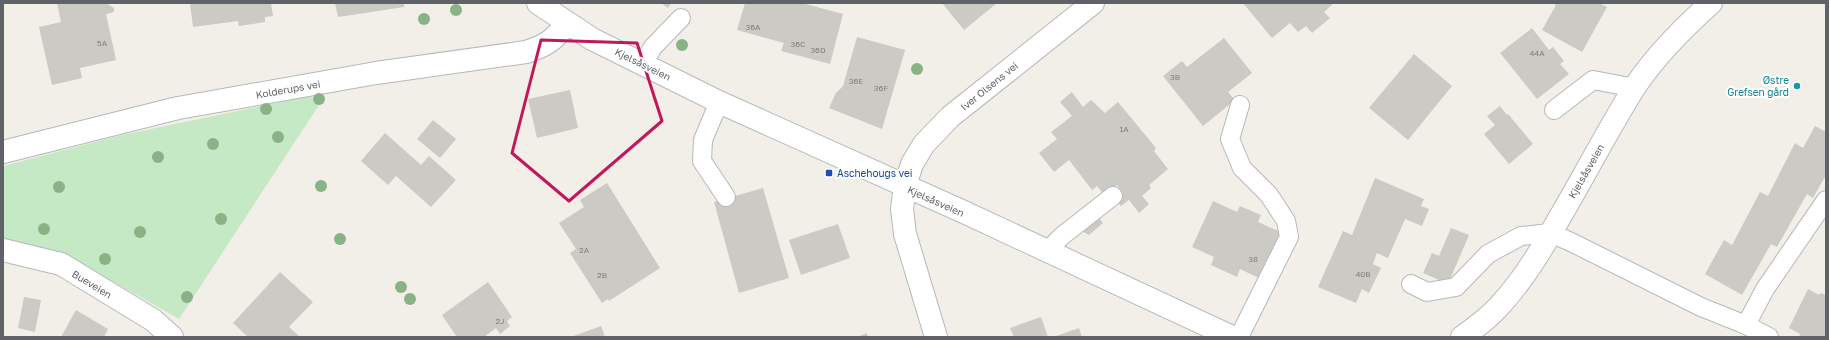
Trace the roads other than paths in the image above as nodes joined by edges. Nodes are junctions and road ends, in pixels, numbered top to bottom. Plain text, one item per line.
1 (538, 3) edge
2 (1093, 3) edge
3 (1710, 3) edge
4 (681, 18) dead end
5 (567, 24) junction
6 (642, 64) junction
7 (1635, 88) junction
8 (719, 102) junction
9 (1240, 105) dead end
10 (1554, 110) dead end
11 (3, 152) edge
12 (905, 186) junction
13 (1113, 196) dead end
14 (726, 197) dead end
15 (1826, 200) edge
16 (1550, 233) junction
17 (3, 250) edge
18 (1046, 252) junction
19 (1411, 284) dead end
20 (1746, 325) junction
21 (172, 337) edge
22 (936, 337) edge
23 (1232, 337) edge
24 (1239, 337) edge
25 (1462, 337) edge
26 (1769, 337) edge

1 - 5 street, Kjelsåsveien
2 - 12 street, Iver Olsens vei
3 - 7 street, Kjelsåsveien
4 - 6 lane
5 - 6 street, Kjelsåsveien
5 - 11 street, Kolderups vei
6 - 8 street, Kjelsåsveien
7 - 10 lane
7 - 16 street, Kjelsåsveien
8 - 12 street, Kjelsåsveien
8 - 14 lane
9 - 24 lane
12 - 18 street, Kjelsåsveien
12 - 22 street
13 - 18 lane
15 - 20 lane
16 - 19 lane
16 - 20 lane
16 - 25 street, Kjelsåsveien
17 - 21 street, Bueveien
18 - 23 street, Kjelsåsveien
20 - 26 lane

